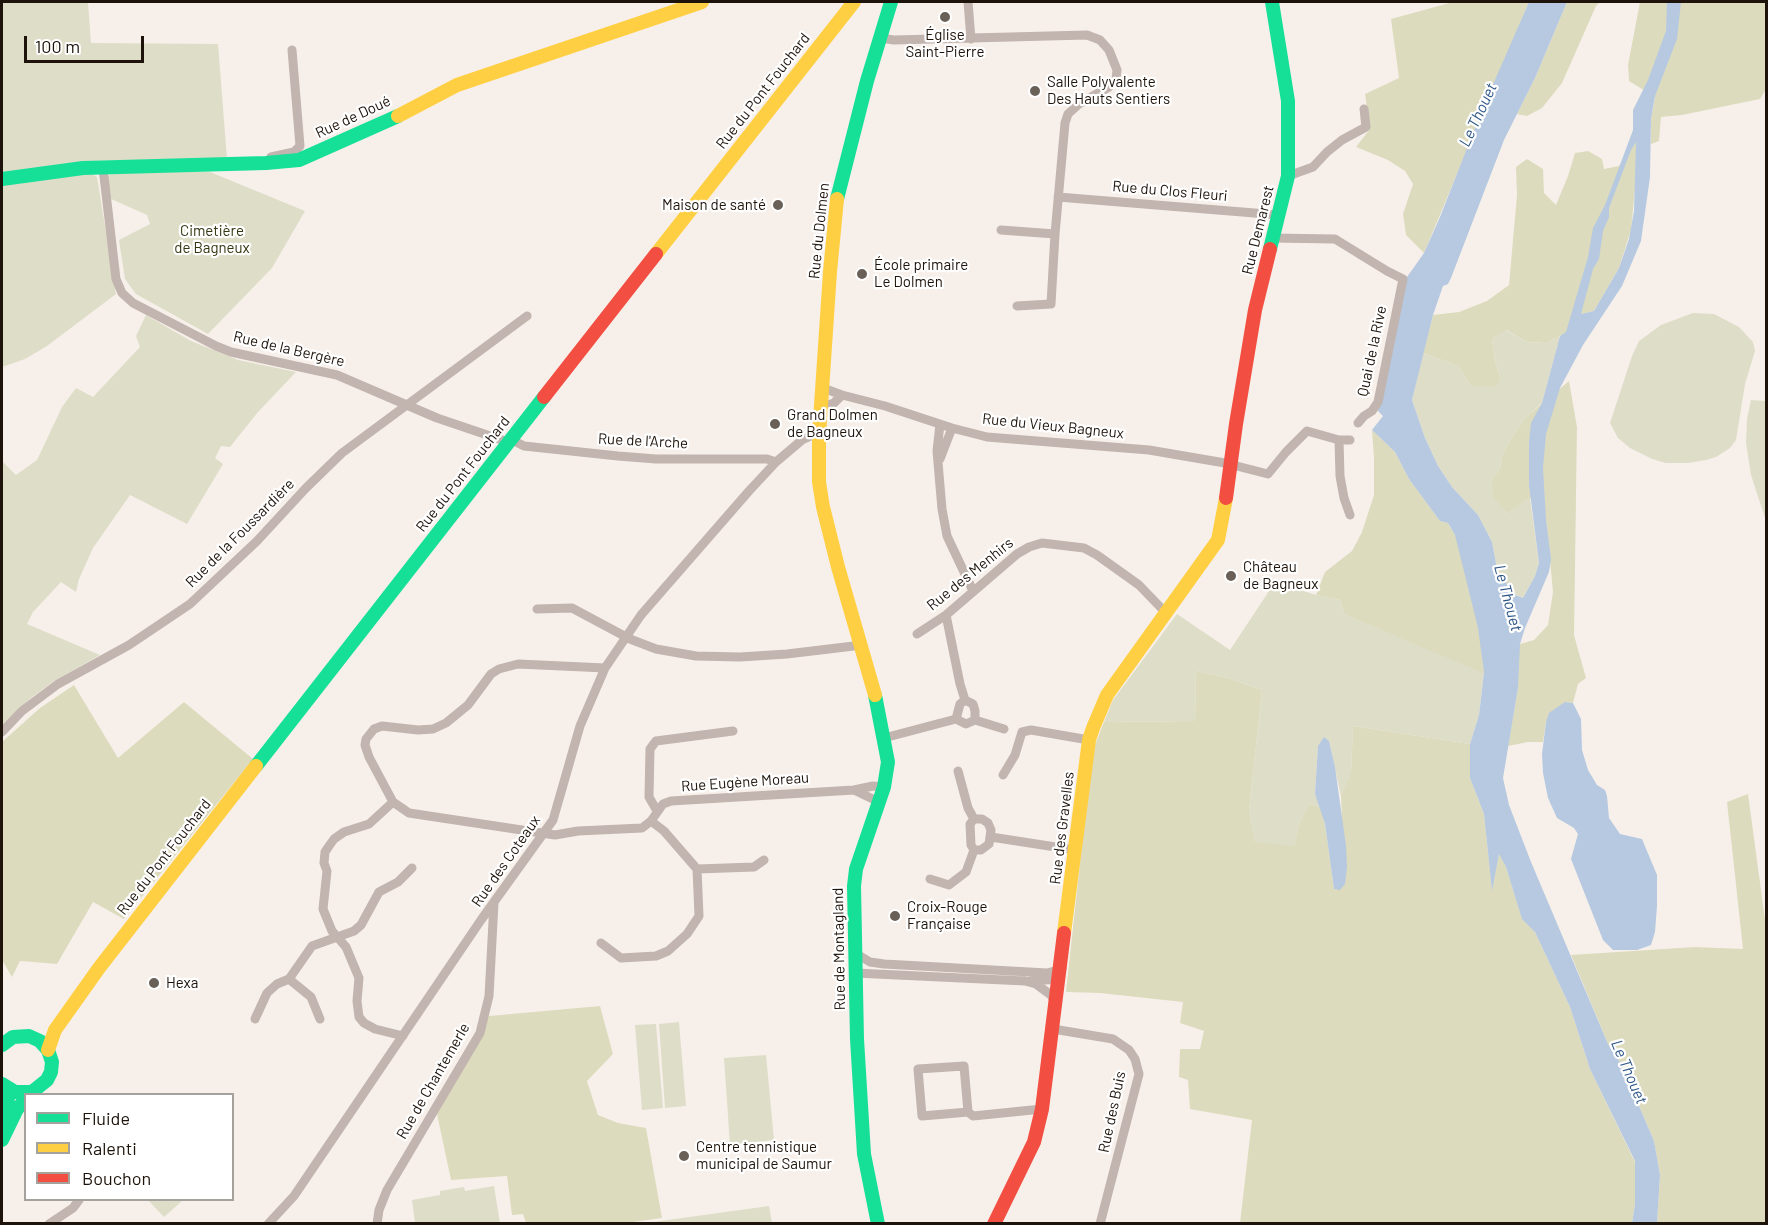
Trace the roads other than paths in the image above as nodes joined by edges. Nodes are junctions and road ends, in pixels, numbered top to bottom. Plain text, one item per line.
1 (702, 2) edge
2 (854, 2) edge
3 (891, 2) edge
4 (968, 2) edge
5 (1272, 2) edge
6 (880, 38) junction
7 (971, 39) junction
8 (292, 50) dead end
9 (1364, 109) dead end
10 (266, 163) junction
11 (103, 168) junction
12 (1288, 176) junction
13 (2, 179) edge
14 (1058, 197) junction
15 (1279, 215) junction
16 (1000, 230) dead end
17 (1054, 234) junction
18 (1273, 238) junction
19 (1017, 306) dead end
20 (527, 316) dead end
21 (823, 388) junction
22 (842, 395) junction
23 (405, 405) junction
24 (821, 407) junction
25 (1358, 423) dead end
26 (940, 424) junction
27 (952, 428) junction
28 (819, 435) junction
29 (1339, 440) junction
30 (1350, 440) dead end
31 (509, 441) junction
32 (776, 462) junction
33 (939, 462) junction
34 (1230, 465) junction
35 (1350, 515) dead end
36 (972, 591) junction
37 (537, 609) dead end
38 (1165, 612) junction
39 (946, 615) junction
40 (917, 634) dead end
41 (626, 637) junction
42 (862, 645) junction
43 (605, 668) junction
44 (965, 700) junction
45 (956, 719) junction
46 (975, 720) junction
47 (1004, 729) dead end
48 (733, 731) dead end
49 (2, 732) edge
50 (884, 738) junction
51 (1089, 740) junction
52 (958, 771) dead end
53 (1003, 775) dead end
54 (884, 788) junction
55 (854, 790) junction
56 (393, 802) junction
57 (879, 802) junction
58 (657, 811) junction
59 (974, 819) junction
60 (553, 820) junction
61 (651, 821) junction
62 (578, 831) junction
63 (545, 833) junction
64 (991, 837) junction
65 (974, 850) junction
66 (1075, 850) junction
67 (764, 860) dead end
68 (412, 868) dead end
69 (697, 869) junction
70 (930, 879) dead end
71 (494, 903) junction
72 (480, 922) junction
73 (492, 934) junction
74 (339, 937) junction
75 (470, 937) junction
76 (601, 944) dead end
77 (491, 946) junction
78 (855, 964) junction
79 (99, 968) junction
80 (1061, 974) junction
81 (289, 979) junction
82 (1025, 981) junction
83 (1057, 1005) junction
84 (255, 1019) dead end
85 (320, 1019) dead end
86 (1053, 1029) junction
87 (8, 1034) edge
88 (29, 1036) junction
89 (403, 1036) junction
90 (2, 1045) edge
91 (48, 1050) junction
92 (3, 1085) edge
93 (24, 1093) edge
94 (32, 1093) edge
95 (24, 1101) edge
96 (1042, 1109) junction
97 (968, 1112) junction
98 (2, 1120) edge
99 (2, 1140) edge
100 (78, 1201) edge
101 (49, 1224) edge
102 (268, 1224) edge
103 (377, 1224) edge
104 (878, 1224) edge
105 (994, 1224) edge
106 (1100, 1224) edge

1 - 10 street, Rue de Doué
2 - 31 street, Rue du Pont Fouchard
3 - 6 street, Rue du Dolmen
4 - 7 street
5 - 12 street, Rue Demarest
6 - 7 street
6 - 21 street, Rue du Dolmen
7 - 14 street
8 - 10 street
9 - 12 street
10 - 11 street, Rue de Doué
11 - 13 street, Rue de Doué
11 - 23 street, Rue de la Bergère
12 - 15 street, Rue Demarest
14 - 15 street, Rue du Clos Fleuri
14 - 17 street
15 - 18 street, Rue Demarest
16 - 17 street
17 - 19 street
18 - 25 street, Quai de la Rive
18 - 34 street, Rue Demarest
20 - 23 street, Rue de la Foussardière
21 - 22 street, Rue du Vieux Bagneux
21 - 24 street, Rue du Dolmen
22 - 24 street
22 - 26 street, Rue du Vieux Bagneux
23 - 31 street, Rue de la Bergère
23 - 49 street, Rue de la Foussardière
24 - 28 street, Rue du Dolmen
26 - 27 street, Rue du Vieux Bagneux
26 - 33 street
27 - 33 street
27 - 34 street, Rue du Vieux Bagneux
28 - 32 street, Rue des Coteaux
28 - 42 street, Rue de Montagland
29 - 30 street
29 - 34 street, Rue du Vieux Bagneux
29 - 35 street
31 - 32 street, Rue de l'Arche
31 - 79 street, Rue du Pont Fouchard
32 - 41 street, Rue des Coteaux
33 - 36 street
34 - 38 street, Rue des Gravelles
36 - 38 street, Rue des Menhirs
36 - 39 street, Rue des Menhirs
37 - 41 street
38 - 51 street, Rue des Gravelles
39 - 40 street, Rue des Menhirs
39 - 44 street
41 - 42 street
41 - 43 street, Rue des Coteaux
42 - 50 street, Rue de Montagland
43 - 56 street
43 - 60 street, Rue des Coteaux
44 - 45 street
44 - 46 street
45 - 46 street
45 - 50 street
46 - 47 street
48 - 58 street
50 - 54 street, Rue de Montagland
51 - 53 street
51 - 66 street, Rue des Gravelles
52 - 59 street
54 - 55 street, Rue Eugène Moreau
54 - 57 street, Rue de Montagland
55 - 57 street, Rue Eugène Moreau
55 - 58 street, Rue Eugène Moreau
56 - 63 street
56 - 74 street
57 - 78 street, Rue de Montagland
58 - 61 street
59 - 64 street
59 - 65 street
60 - 62 street
60 - 63 street, Rue des Coteaux
61 - 62 street
61 - 69 street
62 - 63 street
63 - 71 street, Rue des Coteaux
64 - 65 street
64 - 66 street
65 - 70 street
66 - 80 street, Rue des Gravelles
67 - 69 street
68 - 74 street
69 - 76 street
71 - 72 street, Rue des Coteaux
71 - 73 street, Rue de Chantemerle
72 - 73 street
72 - 75 street, Rue des Coteaux
72 - 77 street, Rue de Chantemerle
73 - 77 street, Rue de Chantemerle
74 - 81 street
74 - 89 street
75 - 77 street
75 - 89 street, Rue des Coteaux
77 - 103 street, Rue de Chantemerle
78 - 80 street
78 - 82 street
78 - 104 street, Rue de Montagland
79 - 88 street, Rue du Pont Fouchard
79 - 91 street, Rue du Pont Fouchard
80 - 82 street
80 - 83 street, Rue des Gravelles
81 - 84 street
81 - 85 street
82 - 83 street
83 - 86 street, Rue des Gravelles
86 - 96 street, Rue des Gravelles
86 - 106 street, Rue des Buis
87 - 88 street
87 - 90 street
88 - 91 street
89 - 102 street, Rue des Coteaux
91 - 94 street
92 - 93 street
92 - 98 street
95 - 99 street
96 - 97 street
96 - 105 street, Rue des Gravelles
97 - 97 street
100 - 101 street

